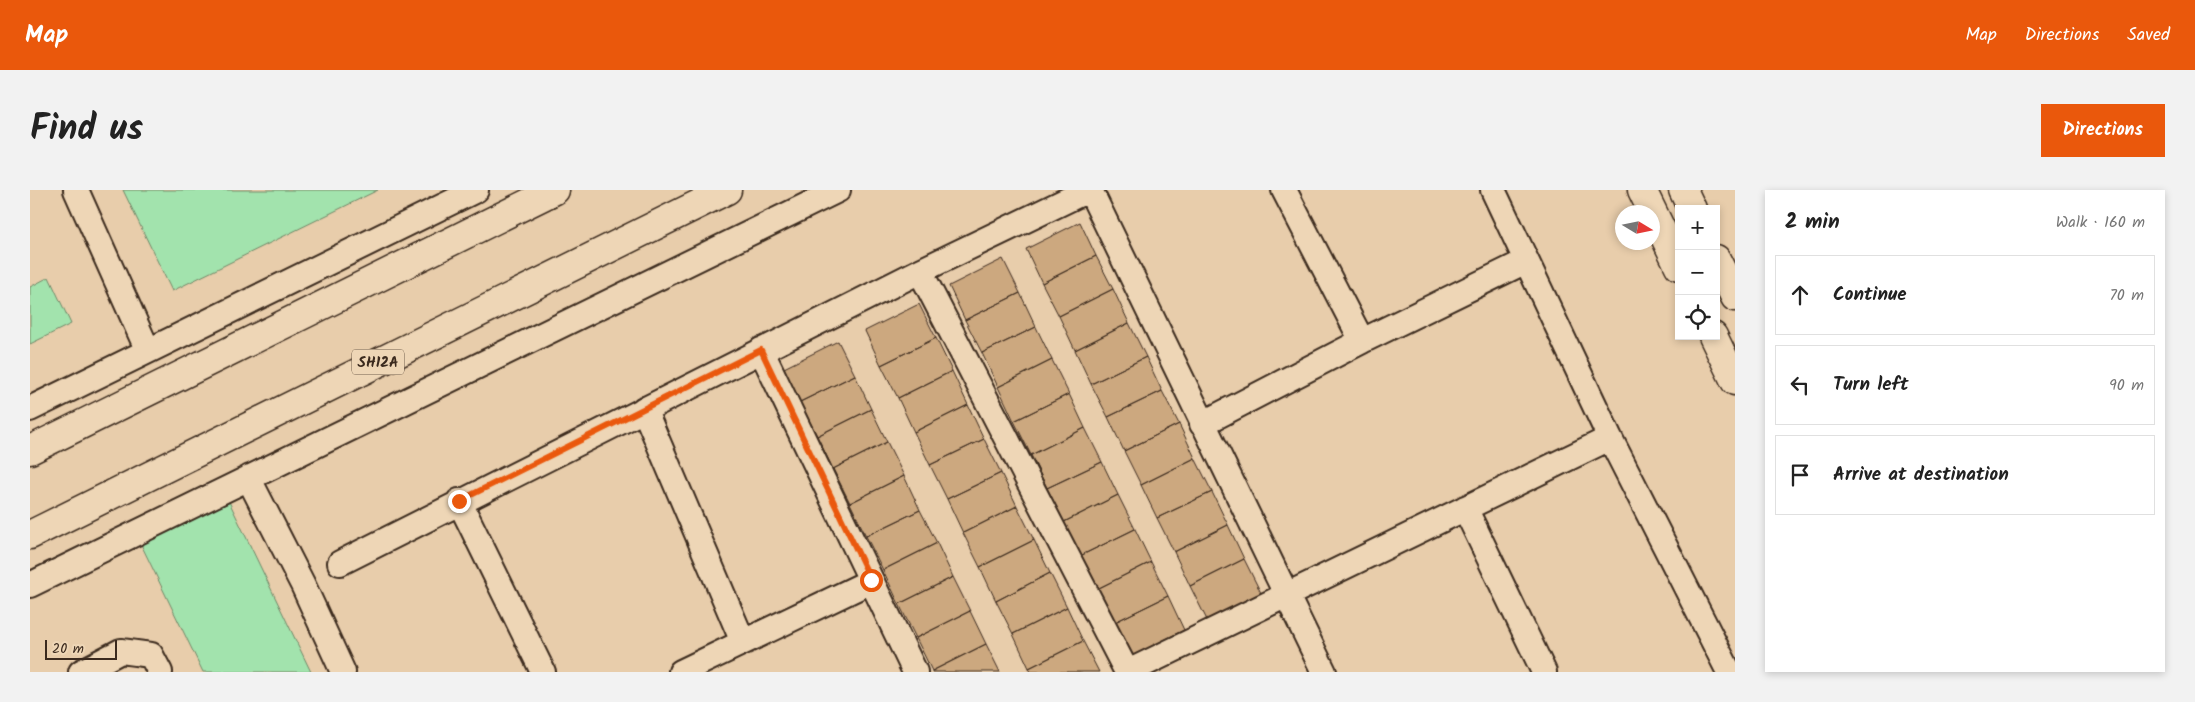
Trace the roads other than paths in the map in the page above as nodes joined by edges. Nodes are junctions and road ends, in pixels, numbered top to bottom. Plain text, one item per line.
1 (76, 190) edge
2 (476, 190) edge
3 (555, 190) edge
4 (727, 190) edge
5 (838, 190) edge
6 (1089, 190) edge
7 (1284, 190) edge
8 (1493, 190) edge
9 (1642, 190) edge
10 (1683, 190) edge
11 (1690, 205) edge
12 (1675, 258) edge
13 (1526, 261) junction
14 (1720, 267) edge
15 (920, 271) junction
16 (1735, 297) edge
17 (1715, 340) edge
18 (1362, 341) junction
19 (761, 350) junction
20 (148, 351) junction
21 (1735, 381) edge
22 (30, 409) edge
23 (644, 409) junction
24 (1202, 424) junction
25 (1610, 438) junction
26 (30, 450) edge
27 (250, 477) junction
28 (459, 501) junction
29 (1465, 508) junction
30 (30, 535) edge
31 (340, 562) dead end
32 (871, 580) junction
33 (30, 585) edge
34 (1288, 594) junction
35 (744, 642) junction
36 (81, 672) edge
37 (160, 672) edge
38 (342, 672) edge
39 (543, 672) edge
40 (681, 672) edge
41 (915, 672) edge
42 (1128, 672) edge
43 (1324, 672) edge
44 (1544, 672) edge
45 (1729, 672) edge

1 - 20 street
2 - 20 street
3 - 26 main road
4 - 30 main road, SH12A
5 - 27 street
6 - 15 street
6 - 24 street
7 - 18 street
8 - 13 street
9 - 12 main road
10 - 11 main road
13 - 18 street
13 - 25 street
14 - 16 main road
15 - 19 street
15 - 42 street
17 - 21 main road
18 - 24 street
19 - 23 street
19 - 32 street
20 - 22 street
23 - 28 street
23 - 35 street
24 - 34 street
25 - 29 street
25 - 45 street
27 - 33 street
27 - 38 street
28 - 31 street
28 - 39 street
29 - 34 street
29 - 44 street
32 - 35 street
32 - 41 street
34 - 42 street
34 - 43 street
35 - 40 street
36 - 37 street

